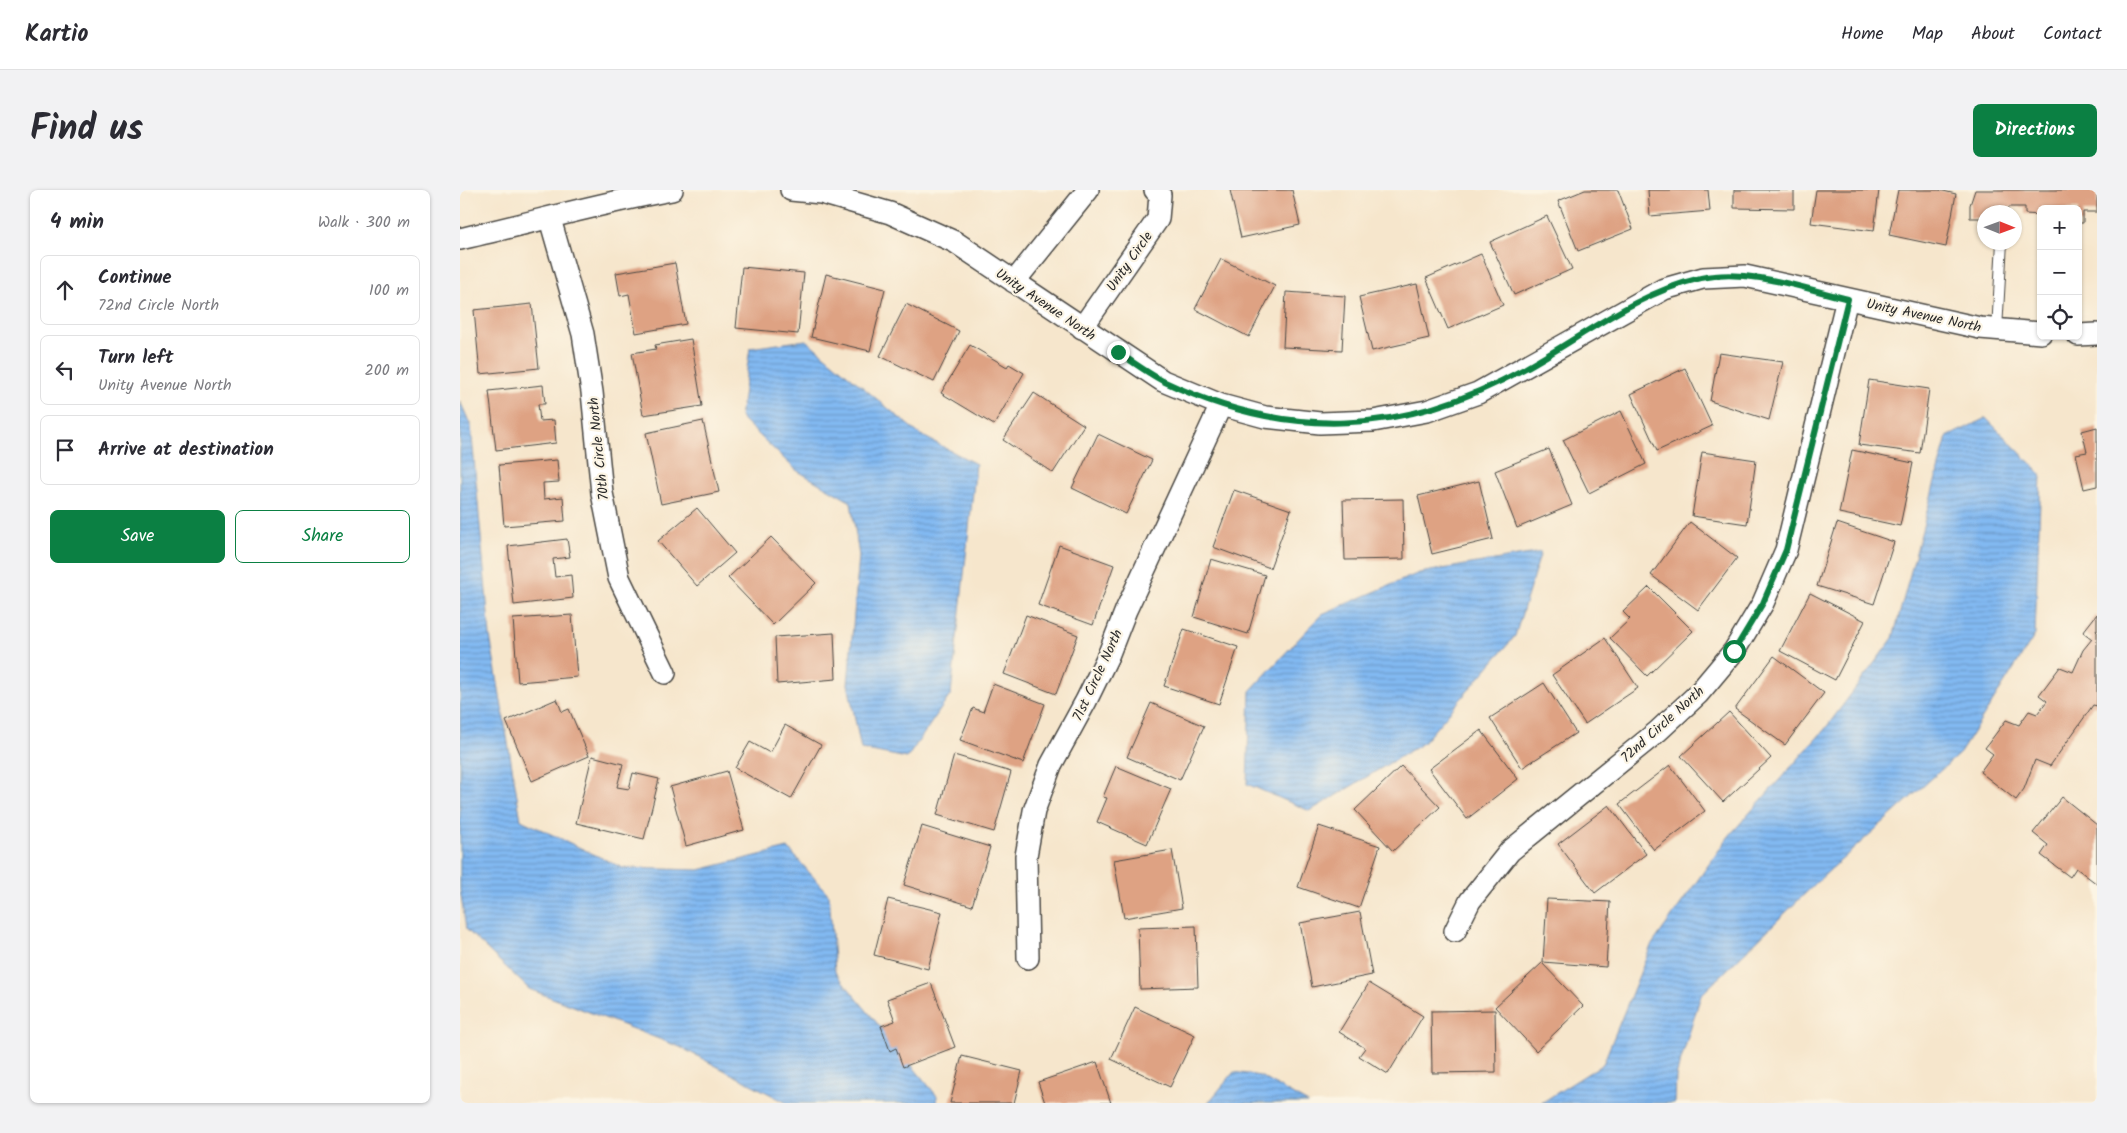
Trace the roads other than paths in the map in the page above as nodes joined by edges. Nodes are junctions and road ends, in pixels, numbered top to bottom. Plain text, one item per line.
1 (672, 190) edge
2 (791, 190) edge
3 (1088, 190) edge
4 (1155, 190) edge
5 (550, 218) junction
6 (460, 238) edge
7 (2002, 250) edge
8 (1014, 282) junction
9 (1848, 299) junction
10 (1082, 328) junction
11 (1998, 330) junction
12 (2037, 333) edge
13 (2097, 334) edge
14 (2082, 335) edge
15 (1221, 405) junction
16 (665, 673) dead end
17 (1455, 931) dead end
18 (1028, 958) dead end

1 - 5 street
2 - 8 street, Unity Avenue North
3 - 8 street
4 - 10 street, Unity Circle
5 - 6 street
5 - 16 street, 70th Circle North
7 - 11 lane
8 - 10 street, Unity Avenue North
9 - 11 street, Unity Avenue North
9 - 15 street, Unity Avenue North
9 - 17 street, 72nd Circle North
10 - 15 street, Unity Avenue North
11 - 12 street, Unity Avenue North
13 - 14 street
15 - 18 street, 71st Circle North

